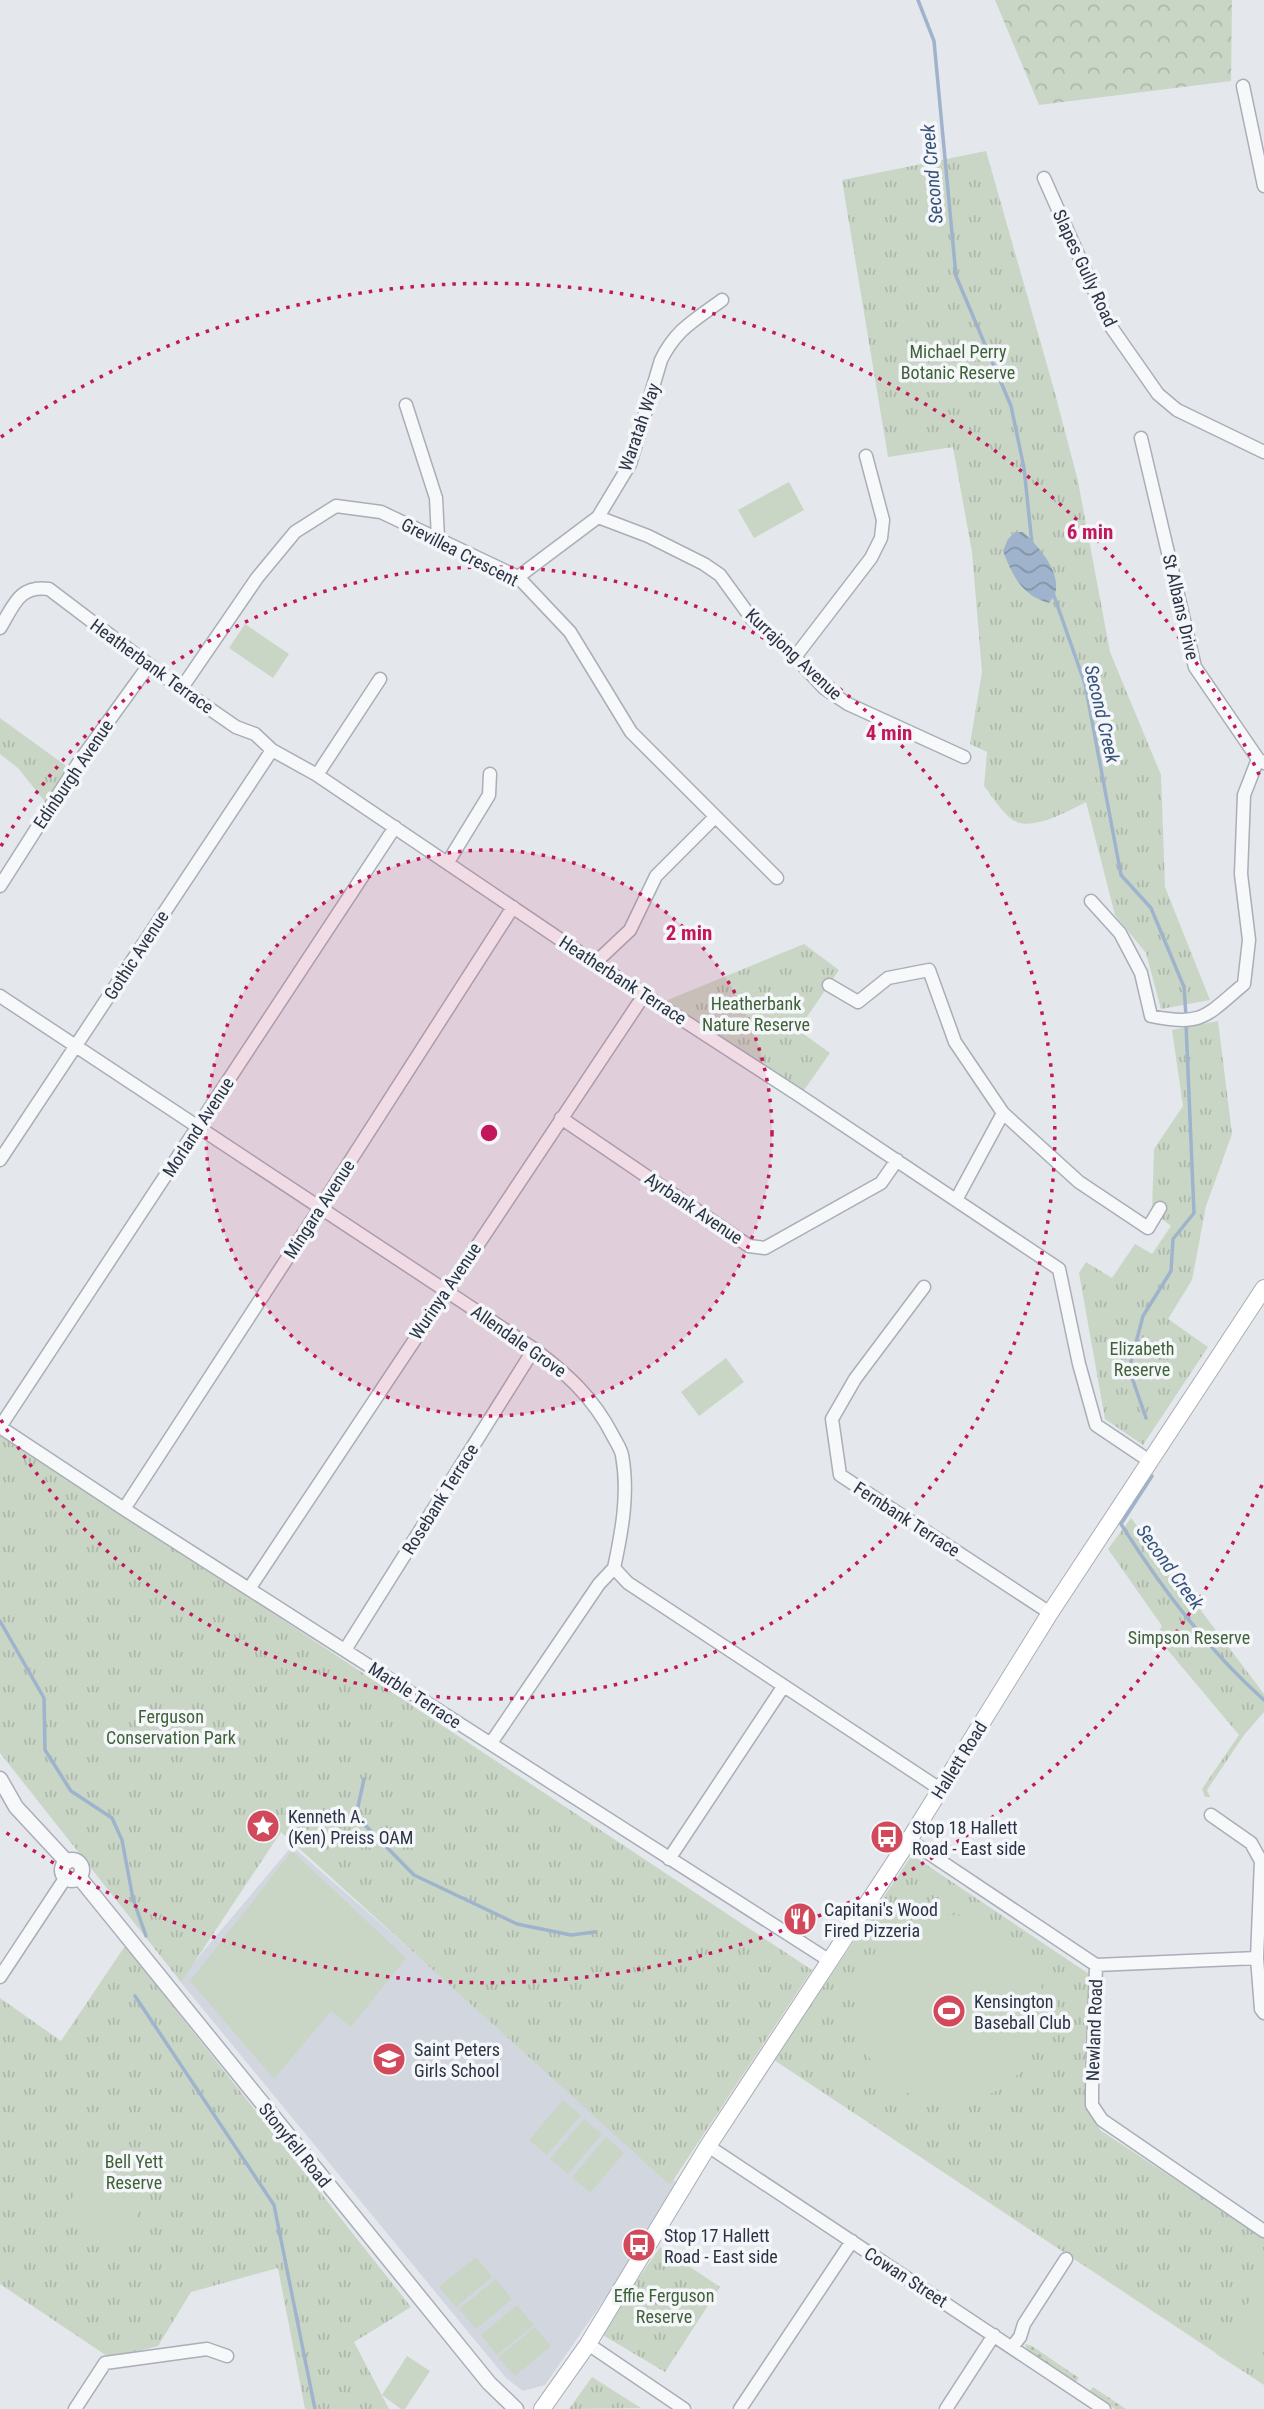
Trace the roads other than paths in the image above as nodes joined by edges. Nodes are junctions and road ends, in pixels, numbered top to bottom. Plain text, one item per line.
1 (1243, 86) dead end
2 (1044, 178) dead end
3 (1264, 186) edge
4 (722, 300) dead end
5 (406, 405) dead end
6 (1141, 438) dead end
7 (1264, 452) edge
8 (866, 456) dead end
9 (598, 517) junction
10 (438, 538) junction
11 (518, 577) junction
12 (0, 628) edge
13 (795, 657) junction
14 (149, 665) junction
15 (380, 679) dead end
16 (181, 689) junction
17 (272, 750) junction
18 (964, 757) dead end
19 (1261, 761) edge
20 (490, 774) dead end
21 (317, 775) junction
22 (715, 817) junction
23 (395, 827) junction
24 (448, 862) junction
25 (777, 878) dead end
26 (0, 886) edge
27 (1091, 901) dead end
28 (513, 907) junction
29 (595, 963) junction
30 (829, 985) dead end
31 (644, 995) junction
32 (0, 996) edge
33 (75, 1047) junction
34 (1003, 1113) junction
35 (561, 1118) junction
36 (197, 1127) junction
37 (0, 1160) edge
38 (897, 1160) junction
39 (956, 1200) junction
40 (320, 1208) junction
41 (1160, 1208) dead end
42 (924, 1287) dead end
43 (1264, 1288) edge
44 (445, 1291) junction
45 (534, 1349) junction
46 (0, 1427) edge
47 (1151, 1462) junction
48 (124, 1508) junction
49 (614, 1568) junction
50 (249, 1589) junction
51 (1050, 1613) junction
52 (345, 1650) junction
53 (783, 1687) junction
54 (491, 1743) junction
55 (1, 1786) edge
56 (940, 1790) junction
57 (1211, 1815) dead end
58 (909, 1840) junction
59 (669, 1859) junction
60 (73, 1877) junction
61 (1256, 1958) junction
62 (830, 1961) junction
63 (1096, 1965) junction
64 (0, 1977) edge
65 (1264, 2013) edge
66 (708, 2146) junction
67 (1264, 2231) edge
68 (852, 2241) junction
69 (1066, 2259) dead end
70 (995, 2335) junction
71 (588, 2344) junction
72 (1013, 2347) junction
73 (227, 2356) dead end
74 (75, 2409) edge
75 (516, 2409) edge
76 (542, 2409) edge
77 (684, 2409) edge
78 (740, 2409) edge
79 (946, 2409) edge
80 (1104, 2409) edge

1 - 3 street
2 - 7 street, Slapes Gully Road
4 - 9 street, Waratah Way
5 - 10 street
6 - 19 street, St Albans Drive
8 - 13 street
9 - 11 street, Waratah Way
9 - 13 street, Kurrajong Avenue
10 - 11 street, Grevillea Crescent
10 - 16 street, Grevillea Crescent
11 - 22 street, Grevillea Crescent
12 - 14 street, Heatherbank Terrace
13 - 18 street, Kurrajong Avenue
14 - 16 street, Heatherbank Terrace
14 - 26 street, Edinburgh Avenue
15 - 21 street
16 - 17 street, Heatherbank Terrace
17 - 21 street, Heatherbank Terrace
17 - 33 street, Gothic Avenue
19 - 27 street
20 - 24 street
21 - 23 street, Heatherbank Terrace
22 - 25 street, Grevillea Crescent
22 - 29 street
23 - 24 street, Heatherbank Terrace
23 - 36 street, Morland Avenue
24 - 28 street, Heatherbank Terrace
28 - 29 street, Heatherbank Terrace
28 - 40 street, Mingara Avenue
29 - 31 street, Heatherbank Terrace
30 - 34 street
31 - 35 street, Wurinya Avenue
31 - 38 street, Heatherbank Terrace
32 - 33 street, Allendale Grove
33 - 36 street, Allendale Grove
33 - 37 street, Gothic Avenue
34 - 39 street
34 - 41 street
35 - 38 street, Ayrbank Avenue
35 - 44 street, Wurinya Avenue
36 - 40 street, Allendale Grove
36 - 46 street, Morland Avenue
38 - 39 street, Heatherbank Terrace
39 - 47 street, Heatherbank Terrace
40 - 44 street, Allendale Grove
40 - 48 street, Mingara Avenue
42 - 51 street, Fernbank Terrace
43 - 47 main road, Hallett Road
44 - 45 street, Allendale Grove
44 - 50 street, Wurinya Avenue
45 - 49 street, Allendale Grove
45 - 52 street, Rosebank Terrace
46 - 48 street, Marble Terrace
47 - 51 main road, Hallett Road
48 - 50 street, Marble Terrace
49 - 53 street
49 - 54 street
50 - 52 street, Marble Terrace
51 - 56 main road, Hallett Road
52 - 54 street, Marble Terrace
53 - 56 street
53 - 59 street
54 - 59 street, Marble Terrace
55 - 60 street
56 - 58 main road, Hallett Road
57 - 61 street
58 - 62 main road, Hallett Road
58 - 63 street, Newland Road
59 - 62 street, Marble Terrace
60 - 64 street
60 - 75 street, Stonyfell Road
61 - 63 street
61 - 65 street
62 - 66 main road, Hallett Road
63 - 67 street, Newland Road
66 - 68 street, Cowan Street
66 - 71 main road, Hallett Road
68 - 70 street, Cowan Street
68 - 78 street
69 - 72 street
70 - 72 street, Cowan Street
70 - 79 street
71 - 76 main road, Hallett Road
71 - 77 street
72 - 80 street, Cowan Street
73 - 74 street

